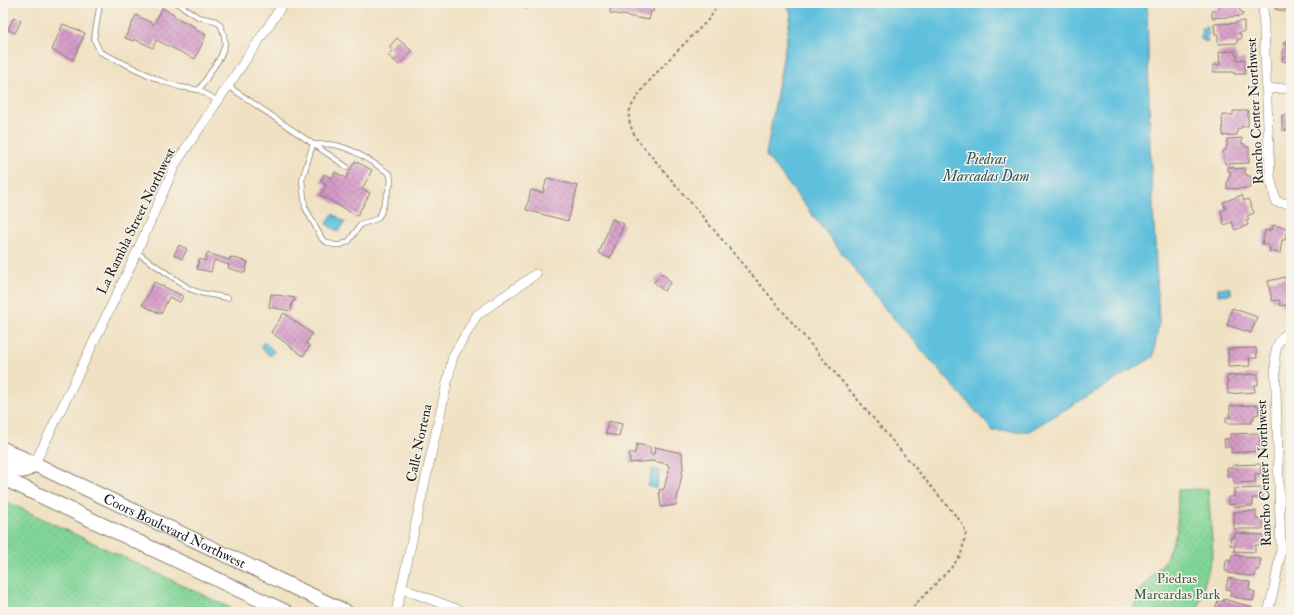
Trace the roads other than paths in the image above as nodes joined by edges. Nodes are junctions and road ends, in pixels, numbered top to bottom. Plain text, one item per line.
1 (100, 3) edge
2 (176, 3) edge
3 (284, 3) edge
4 (1263, 3) edge
5 (228, 86) junction
6 (1291, 88) edge
7 (1266, 89) junction
8 (199, 90) junction
9 (218, 101) junction
10 (313, 144) junction
11 (348, 167) dead end
12 (1291, 204) edge
13 (136, 252) junction
14 (536, 274) dead end
15 (228, 298) dead end
16 (1287, 333) edge
17 (3, 449) edge
18 (3, 464) edge
19 (35, 464) junction
20 (3, 478) edge
21 (1281, 550) junction
22 (1291, 551) edge
23 (401, 588) junction
24 (286, 612) edge
25 (346, 612) edge
26 (396, 612) edge
27 (464, 612) edge
28 (1268, 612) edge

1 - 8 lane
2 - 8 lane
3 - 5 street, La Rambla Street Northwest
4 - 7 street, Rancho Center Northwest
5 - 9 street, La Rambla Street Northwest
5 - 10 lane
6 - 7 street
7 - 12 street, Rancho Center Northwest
8 - 9 lane
9 - 13 street, La Rambla Street Northwest
10 - 10 lane
10 - 11 lane
13 - 15 lane
13 - 19 street, La Rambla Street Northwest
14 - 23 street, Calle Nortena
16 - 21 street, Rancho Center Northwest
17 - 19 main road, Coors Boulevard Northwest
18 - 19 main road
19 - 25 main road, Coors Boulevard Northwest
20 - 24 main road, Coors Boulevard Northwest
21 - 22 street
21 - 28 street, Rancho Center Northwest
23 - 26 street, Calle Nortena
23 - 27 street

